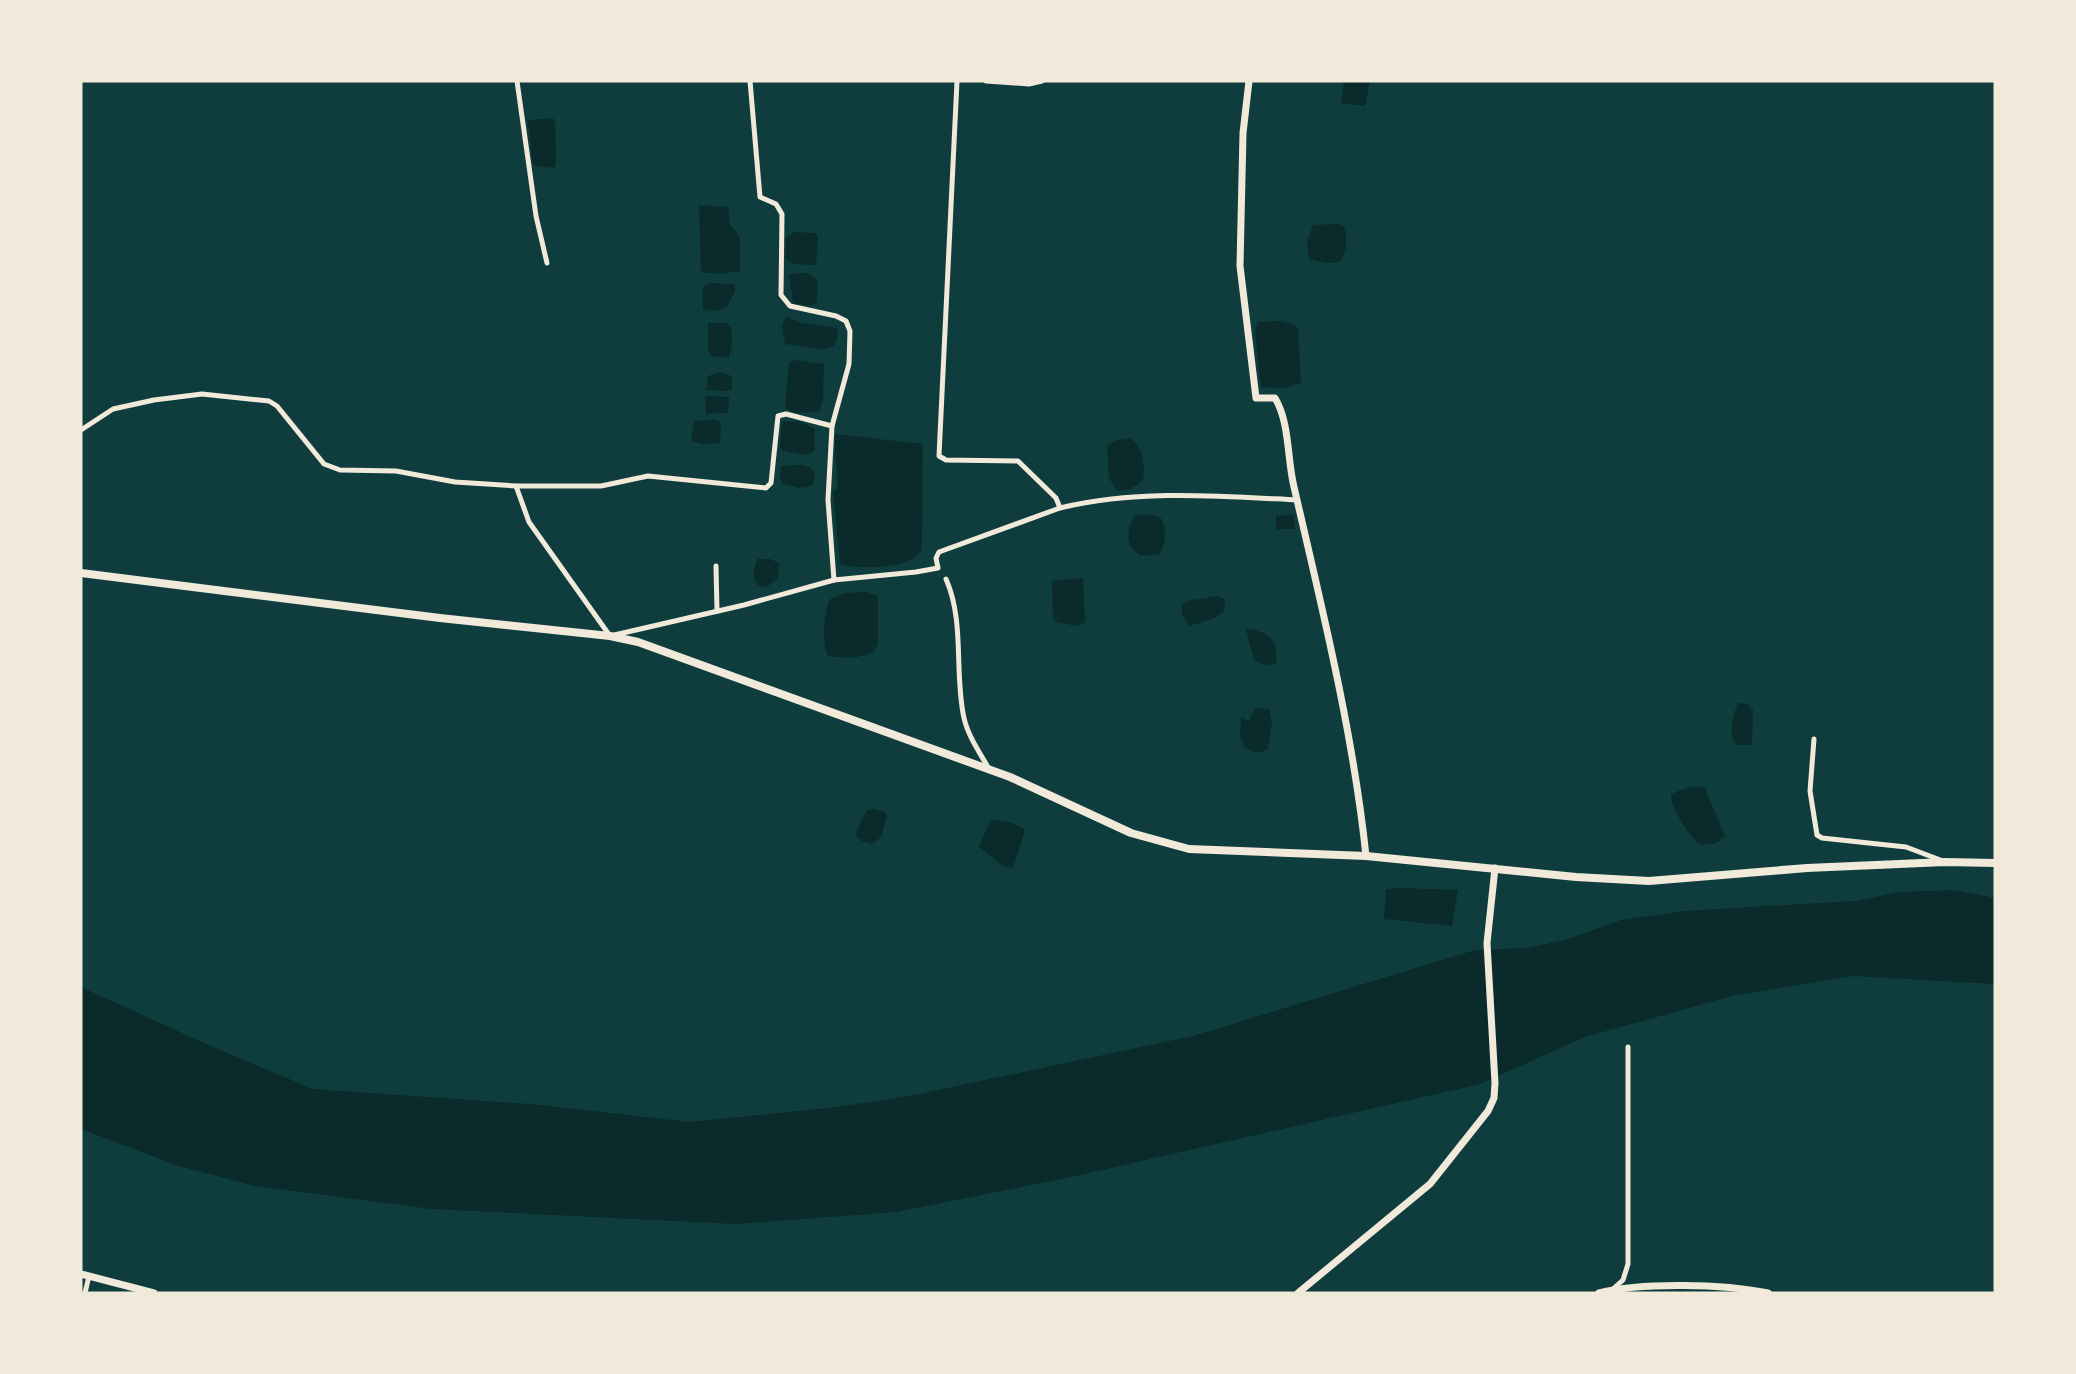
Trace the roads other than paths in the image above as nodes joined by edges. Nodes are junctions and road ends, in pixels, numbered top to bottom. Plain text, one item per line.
1 (517, 81) edge
2 (750, 81) edge
3 (957, 81) edge
4 (986, 81) edge
5 (1042, 81) edge
6 (1249, 81) edge
7 (547, 262) dead end
8 (832, 426) junction
9 (81, 430) edge
10 (516, 486) junction
11 (1297, 500) junction
12 (1060, 508) junction
13 (716, 566) dead end
14 (81, 573) edge
15 (946, 579) dead end
16 (834, 580) junction
17 (717, 610) junction
18 (610, 636) junction
19 (1815, 739) dead end
20 (990, 770) junction
21 (1366, 856) junction
22 (1945, 861) junction
23 (1995, 863) edge
24 (1495, 868) junction
25 (1628, 1047) dead end
26 (85, 1275) edge
27 (1612, 1289) junction
28 (85, 1293) edge
29 (154, 1293) edge
30 (1299, 1293) edge
31 (1599, 1293) edge
32 (1768, 1293) edge

1 - 7 street
2 - 8 street
3 - 12 street
4 - 5 street
6 - 11 street
8 - 10 street
8 - 16 street
9 - 10 street
10 - 18 street
11 - 12 street
11 - 21 street
12 - 16 street
13 - 17 street
14 - 18 main road
15 - 20 street
16 - 17 street
17 - 18 street
18 - 20 main road
19 - 22 street
20 - 21 main road
21 - 24 main road
22 - 23 main road
22 - 24 main road
24 - 30 street
25 - 27 street
26 - 28 street
26 - 29 street
27 - 31 street
27 - 32 street

